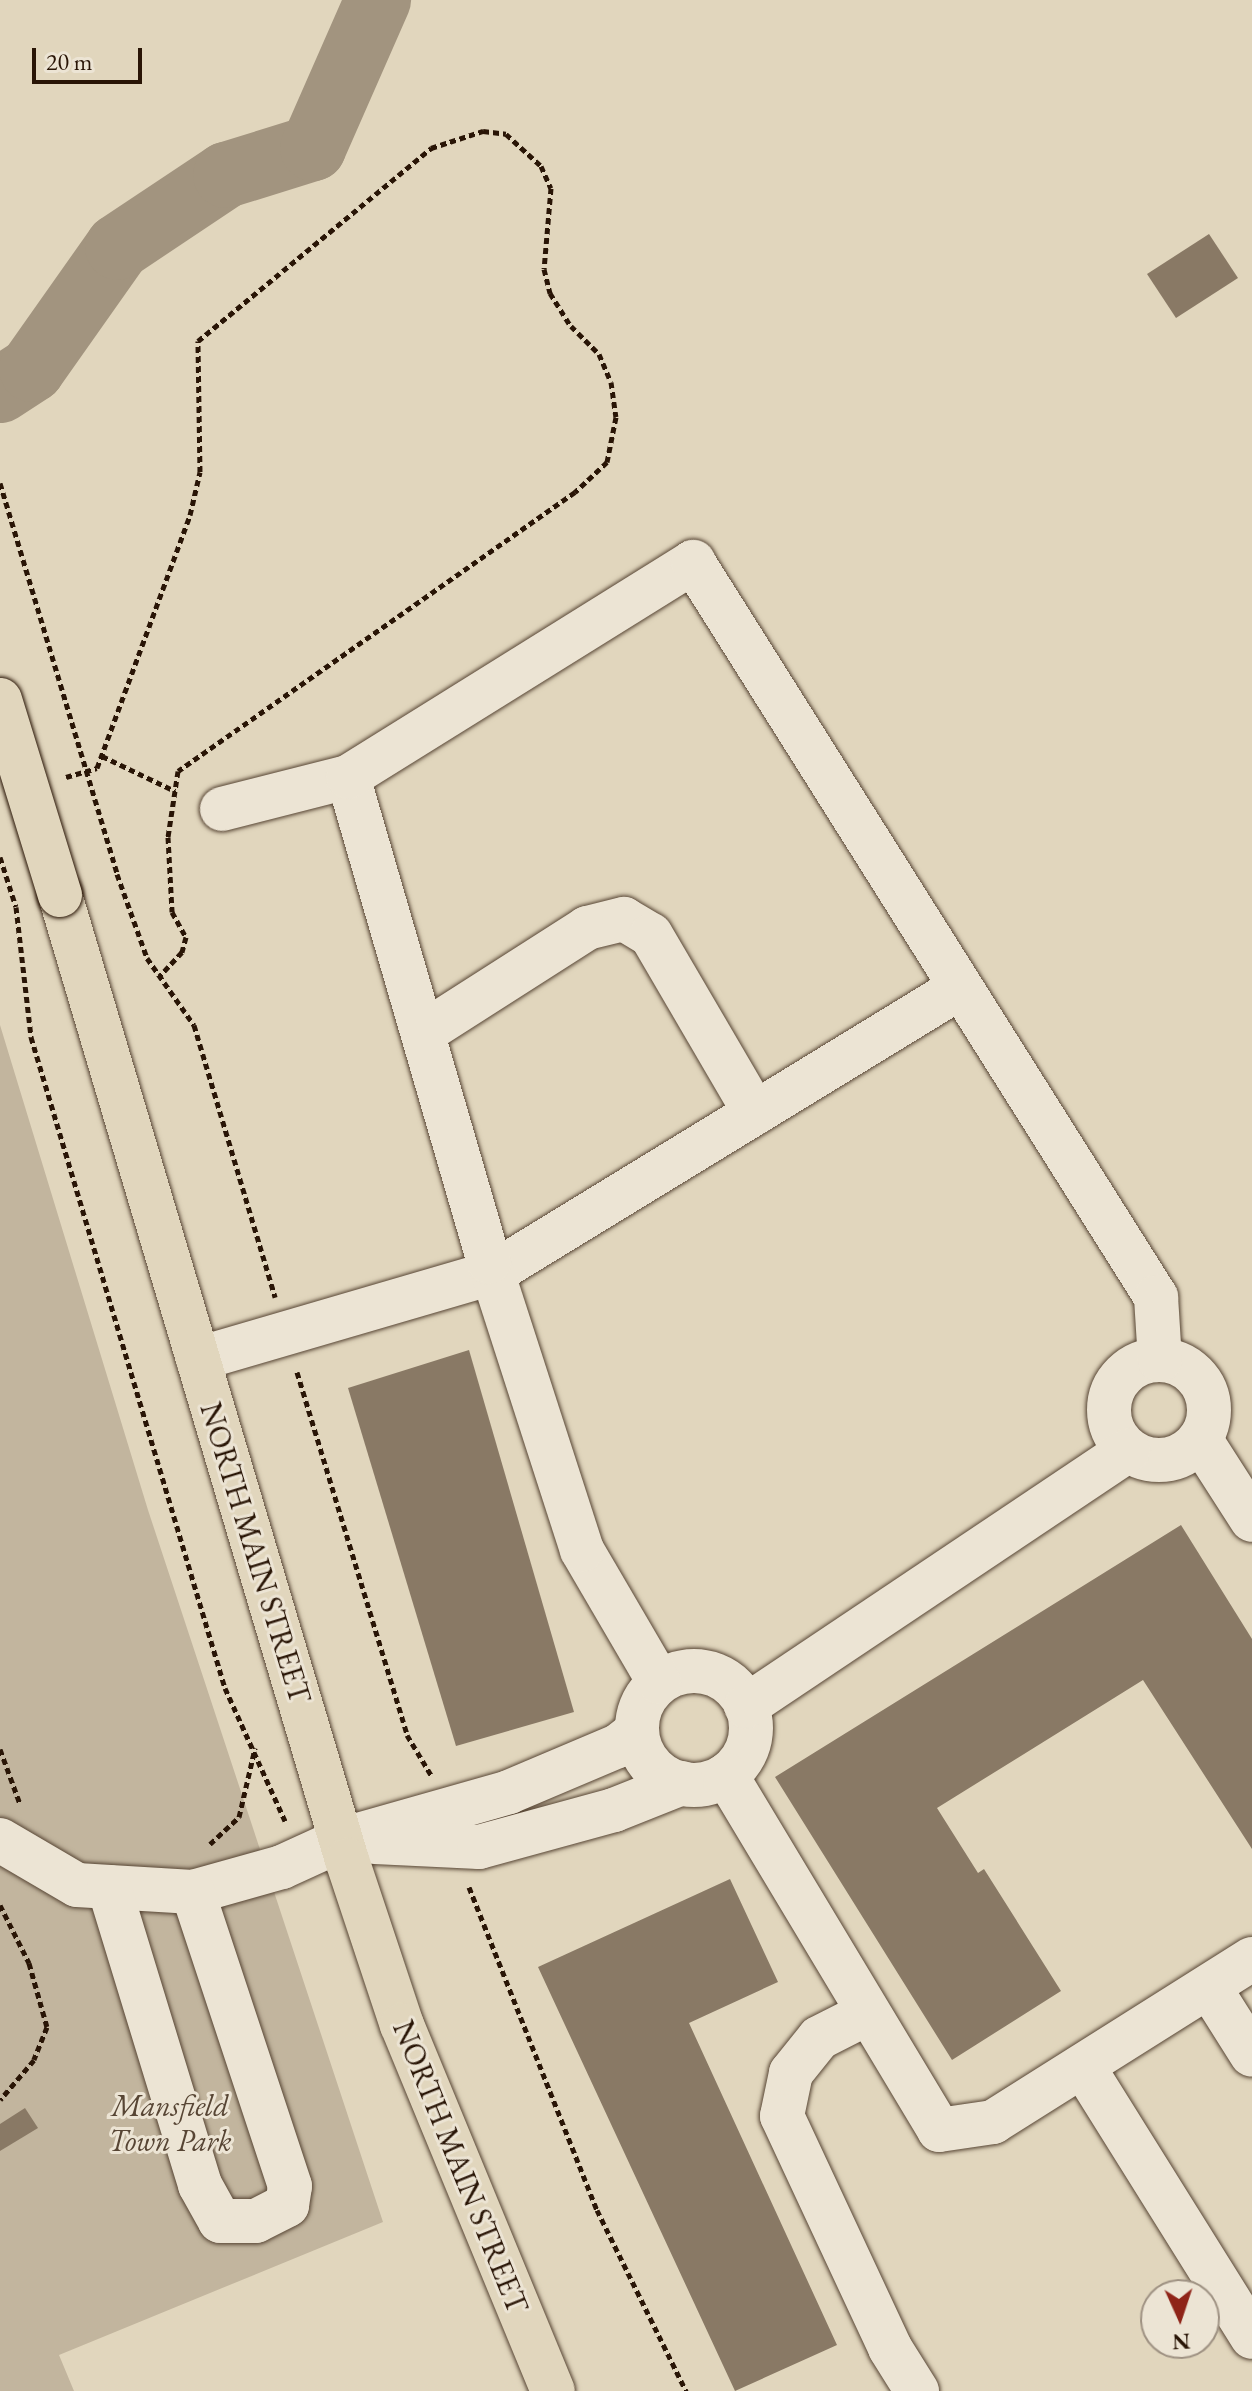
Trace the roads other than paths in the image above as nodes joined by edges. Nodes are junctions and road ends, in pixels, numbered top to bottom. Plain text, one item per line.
1 (0, 700) edge
2 (348, 777) junction
3 (222, 809) dead end
4 (961, 987) junction
5 (423, 1033) junction
6 (755, 1113) junction
7 (493, 1273) junction
8 (198, 1359) junction
9 (1160, 1360) junction
10 (1200, 1439) junction
11 (1128, 1450) junction
12 (1252, 1520) edge
13 (659, 1682) junction
14 (746, 1706) junction
15 (636, 1732) junction
16 (726, 1775) junction
17 (682, 1783) junction
18 (449, 1828) junction
19 (12, 1830) edge
20 (341, 1840) junction
21 (198, 1872) junction
22 (109, 1887) junction
23 (1252, 1959) edge
24 (1209, 1987) junction
25 (868, 2013) junction
26 (1252, 2055) edge
27 (1084, 2068) junction
28 (1252, 2337) edge
29 (553, 2391) edge
30 (917, 2391) edge

1 - 8 main road, NORTH MAIN STREET, bridge
2 - 3 lane
2 - 4 lane
2 - 5 lane
4 - 6 lane
4 - 9 lane
5 - 6 lane
5 - 7 lane
6 - 7 lane
7 - 8 lane
7 - 13 lane
8 - 20 main road, NORTH MAIN STREET
9 - 10 lane
9 - 11 lane
10 - 11 lane
10 - 12 lane
11 - 14 lane
13 - 14 lane
13 - 15 lane
14 - 16 lane
15 - 17 lane
15 - 18 lane
16 - 17 lane
16 - 25 lane
17 - 18 lane
18 - 20 lane
19 - 22 lane
20 - 21 lane
20 - 29 main road, NORTH MAIN STREET
21 - 22 lane
21 - 22 lane
23 - 24 lane
24 - 26 lane
24 - 27 lane
25 - 27 lane
25 - 30 lane
27 - 28 lane

